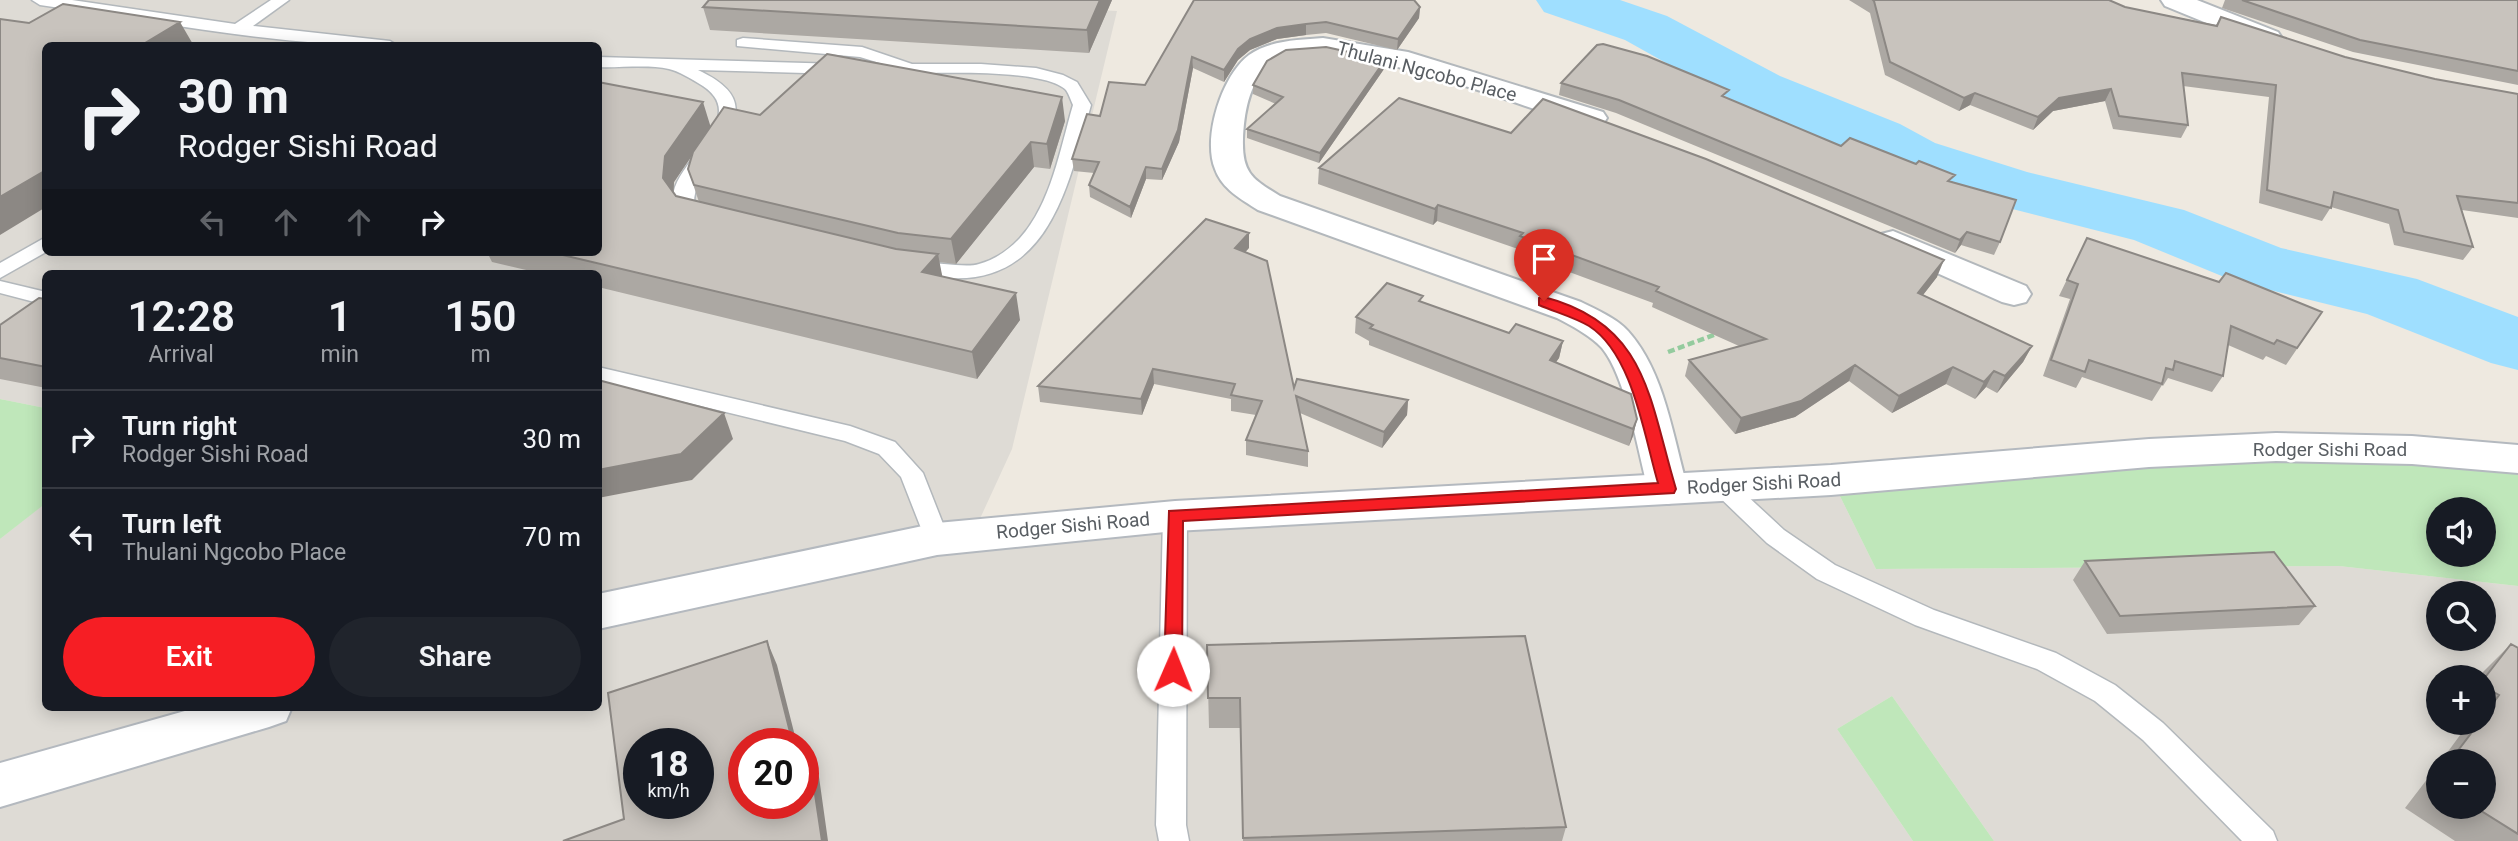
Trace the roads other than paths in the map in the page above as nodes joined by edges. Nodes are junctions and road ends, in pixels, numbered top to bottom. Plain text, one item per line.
1 (40, 0) edge
2 (281, 0) edge
3 (2174, 0) edge
4 (238, 29) junction
5 (341, 42) edge
6 (743, 43) dead end
7 (2299, 48) edge
8 (602, 62) edge
9 (633, 65) joint
10 (676, 66) junction
11 (917, 70) junction
12 (1616, 126) edge
13 (721, 224) edge
14 (1870, 232) edge
15 (42, 246) edge
16 (890, 264) edge
17 (0, 272) edge
18 (0, 287) edge
19 (2014, 293) dead end
20 (42, 298) edge
21 (602, 375) edge
22 (2518, 459) edge
23 (1722, 486) junction
24 (1668, 489) junction
25 (1175, 516) junction
26 (937, 539) junction
27 (602, 611) edge
28 (255, 711) edge
29 (0, 785) edge
30 (1174, 841) edge
31 (2262, 841) edge

1 - 4 lane
2 - 4 lane
3 - 7 street
4 - 5 lane
6 - 11 lane
8 - 9 lane
9 - 10 lane
10 - 11 lane
10 - 13 lane
11 - 16 lane
12 - 24 street, Thulani Ngcobo Place
14 - 19 street
15 - 17 lane
18 - 20 lane
21 - 26 lane
22 - 23 street, Rodger Sishi Road
23 - 24 street, Rodger Sishi Road
23 - 31 lane
24 - 25 street, Rodger Sishi Road
25 - 26 street, Rodger Sishi Road
25 - 30 lane
26 - 27 street, Rodger Sishi Road
28 - 29 street

